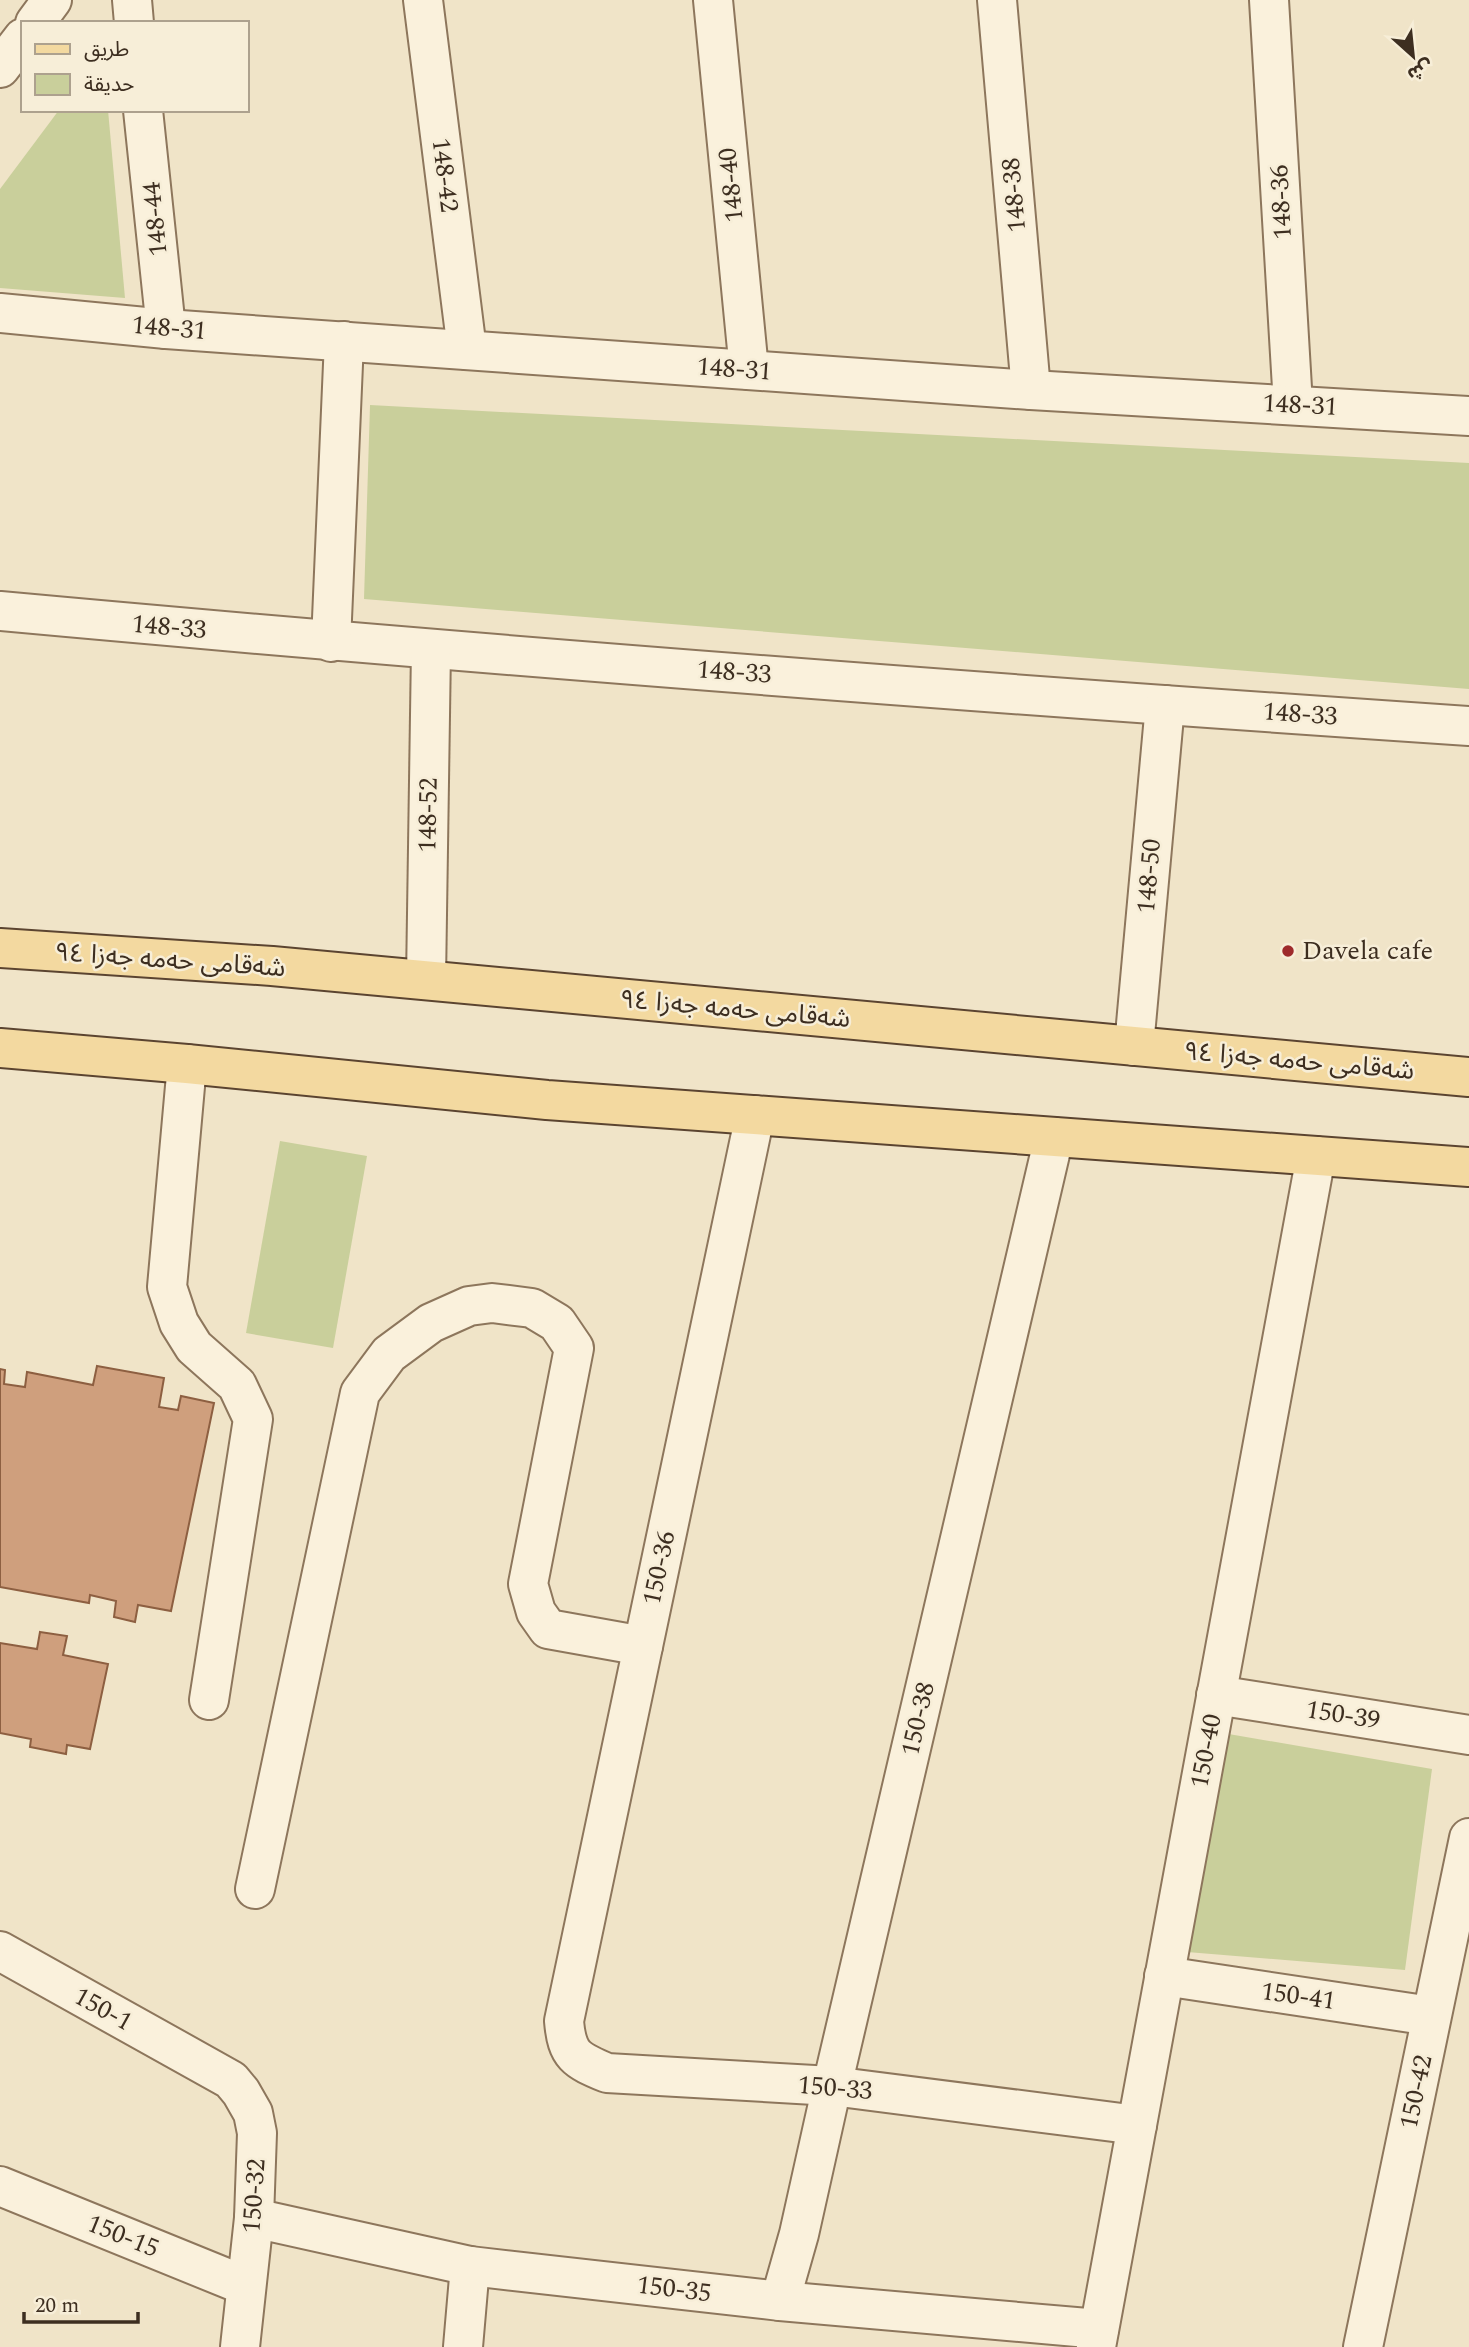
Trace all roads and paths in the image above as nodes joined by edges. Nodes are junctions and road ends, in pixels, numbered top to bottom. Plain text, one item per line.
1 (52, 0) edge
2 (132, 0) edge
3 (424, 0) edge
4 (713, 0) edge
5 (997, 0) edge
6 (1269, 0) edge
7 (36, 21) edge
8 (134, 21) edge
9 (21, 41) edge
10 (0, 68) edge
11 (143, 112) edge
12 (0, 313) edge
13 (166, 329) junction
14 (344, 341) junction
15 (467, 349) junction
16 (749, 370) junction
17 (1031, 390) junction
18 (1293, 405) junction
19 (1469, 416) edge
20 (0, 611) edge
21 (331, 642) junction
22 (430, 649) junction
23 (1165, 705) junction
24 (1469, 726) edge
25 (0, 948) edge
26 (426, 980) junction
27 (1134, 1046) junction
28 (0, 1048) edge
29 (187, 1063) junction
30 (1469, 1077) edge
31 (755, 1115) junction
32 (1054, 1137) junction
33 (1316, 1156) junction
34 (1469, 1167) edge
35 (643, 1646) junction
36 (1216, 1695) junction
37 (209, 1700) dead end
38 (1469, 1735) edge
39 (1469, 1838) edge
40 (255, 1889) dead end
41 (0, 1951) edge
42 (1164, 1976) junction
43 (1432, 2016) junction
44 (564, 2021) joint
45 (206, 2066) joint
46 (832, 2086) junction
47 (1137, 2125) junction
48 (0, 2186) edge
49 (254, 2218) junction
50 (470, 2266) junction
51 (246, 2286) junction
52 (780, 2301) junction
53 (1097, 2338) edge
54 (240, 2347) edge
55 (463, 2347) edge
56 (1363, 2347) edge

1 - 7 street
2 - 8 street
3 - 15 street, 148-42
4 - 16 street, 148-40
5 - 17 street, 148-38
6 - 18 street, 148-36
9 - 10 street
11 - 13 street, 148-44
12 - 13 street, 148-31
13 - 14 street, 148-31
14 - 15 street, 148-31
14 - 21 street
15 - 16 street, 148-31
16 - 17 street, 148-31
17 - 18 street, 148-31
18 - 19 street, 148-31
20 - 21 street, 148-33
21 - 22 street, 148-33
22 - 23 street, 148-33
22 - 26 street, 148-52
23 - 24 street, 148-33
23 - 27 street, 148-50
25 - 26 main road, شەقامی حەمە جەزا ٩٤
26 - 27 main road, شەقامی حەمە جەزا ٩٤
27 - 30 main road, شەقامی حەمە جەزا ٩٤
28 - 29 main road
29 - 31 main road
29 - 37 street
31 - 32 main road
31 - 35 street, 150-36
32 - 33 main road
32 - 46 street, 150-38
33 - 34 main road
33 - 36 street, 150-40
35 - 40 street
35 - 44 street, 150-36
36 - 38 street, 150-39
36 - 42 street, 150-40
39 - 43 street, 150-42
41 - 45 street, 150-1
42 - 43 street, 150-41
42 - 47 street, 150-40
43 - 56 street, 150-42
44 - 46 street, 150-33
45 - 49 street, 150-32
46 - 47 street, 150-33
46 - 52 street, 150-38
47 - 53 street, 150-40
48 - 51 street, 150-15
49 - 50 street, 150-35
49 - 51 street, 150-32
50 - 52 street, 150-35
50 - 55 street
51 - 54 street, 150-32
52 - 53 street, 150-35

